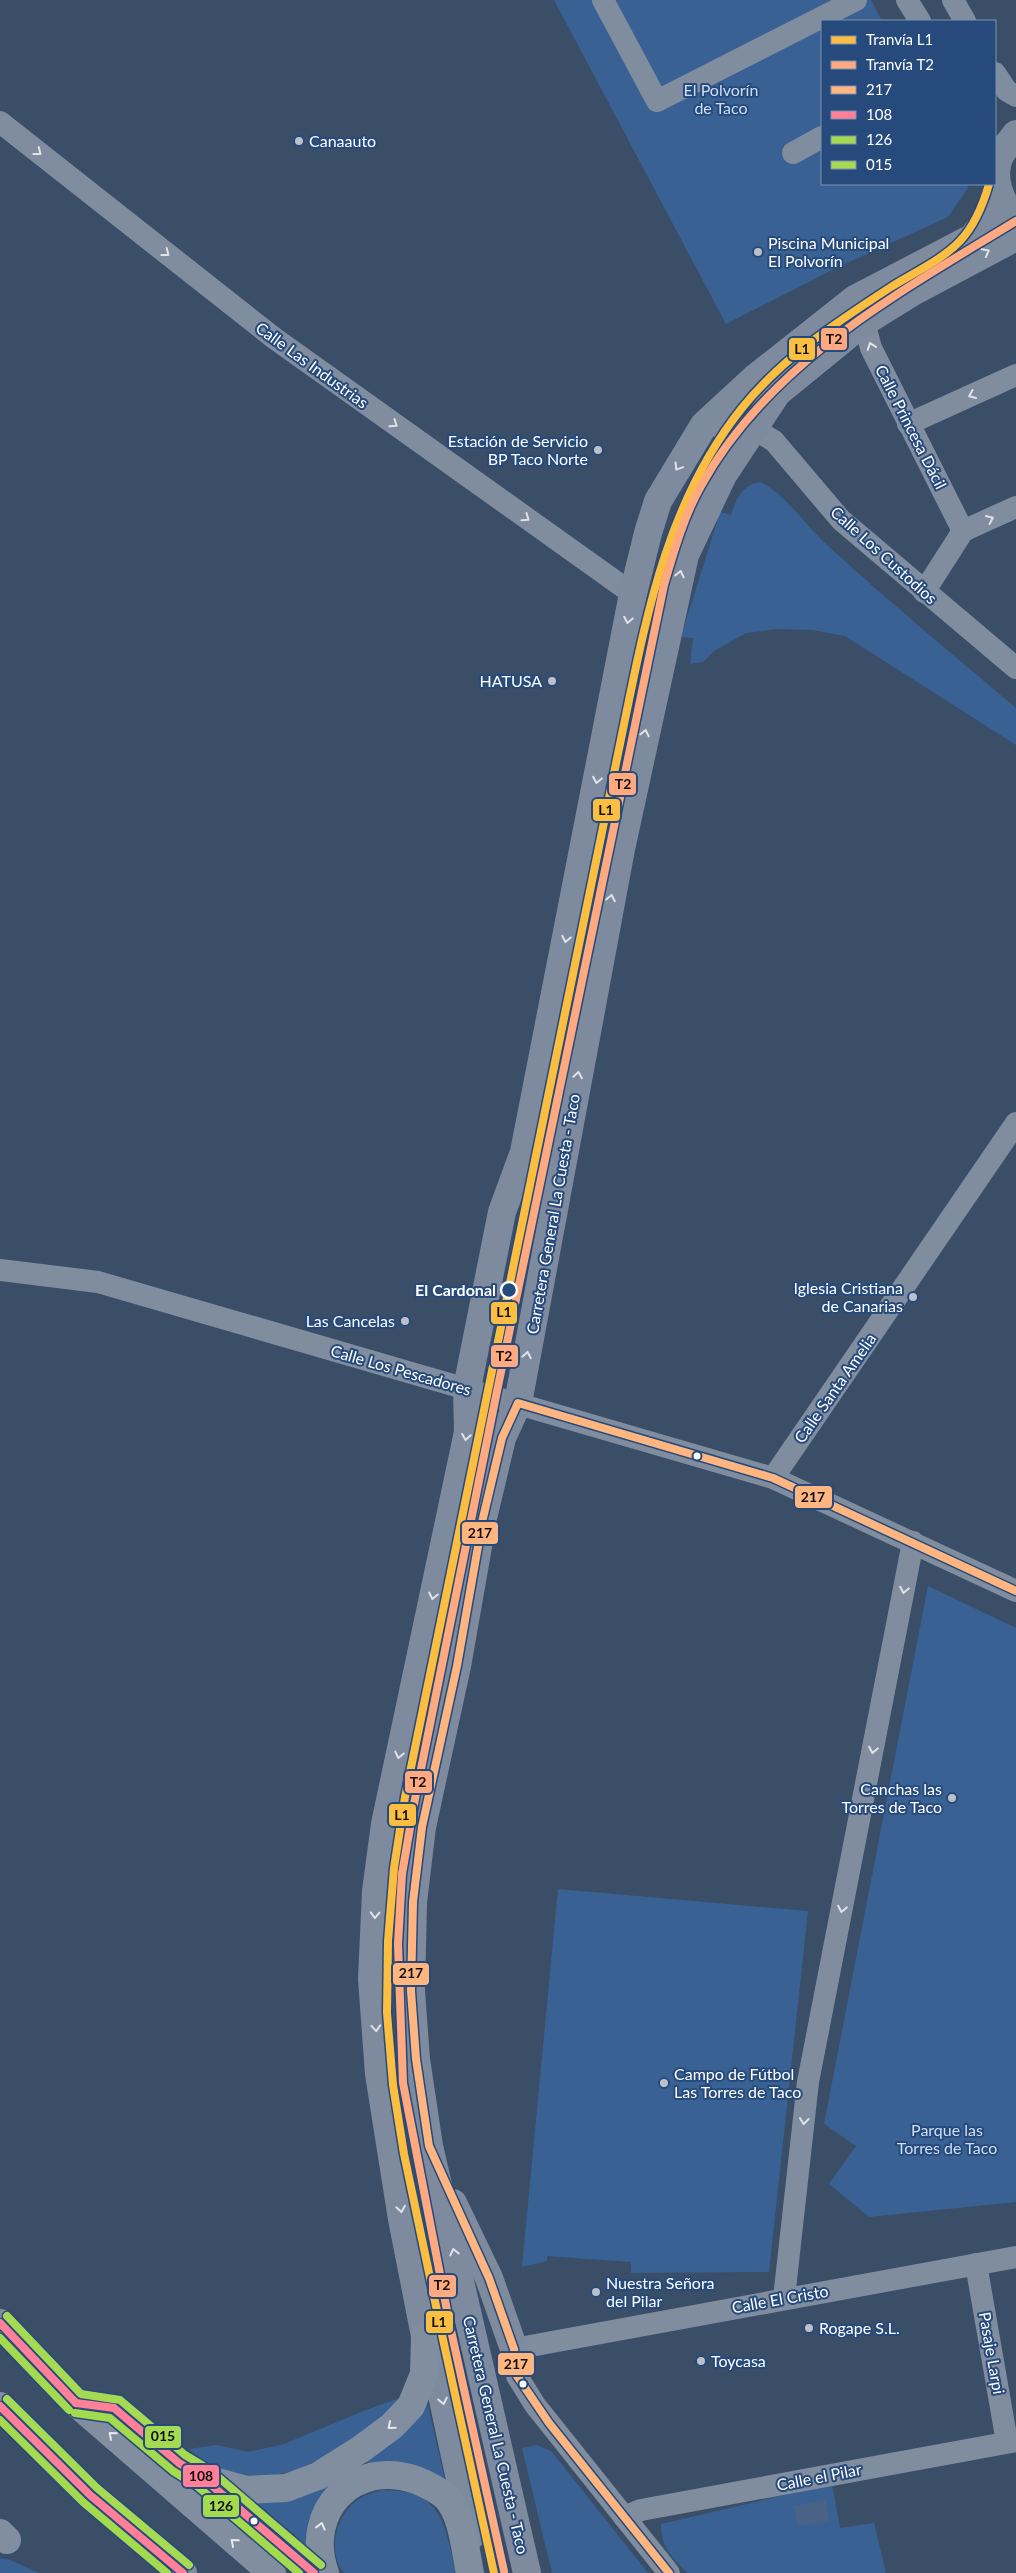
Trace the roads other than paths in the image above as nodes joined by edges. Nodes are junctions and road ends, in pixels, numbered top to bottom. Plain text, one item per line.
1 (603, 0) edge
2 (856, 0) edge
3 (907, 0) edge
4 (953, 0) edge
5 (825, 12) edge
6 (919, 20) edge
7 (964, 20) edge
8 (996, 74) edge
9 (1016, 96) edge
10 (0, 122) edge
11 (1016, 134) edge
12 (821, 138) edge
13 (792, 153) dead end
14 (997, 153) edge
15 (1008, 205) edge
16 (1016, 237) edge
17 (938, 256) junction
18 (864, 322) junction
19 (1016, 375) edge
20 (908, 424) junction
21 (704, 426) junction
22 (752, 428) junction
23 (1016, 507) edge
24 (963, 531) junction
25 (924, 592) junction
26 (633, 594) junction
27 (1016, 668) edge
28 (1016, 1123) edge
29 (0, 1270) edge
30 (467, 1388) junction
31 (518, 1404) junction
32 (773, 1478) junction
33 (913, 1542) junction
34 (1016, 1591) edge
35 (429, 2146) junction
36 (1016, 2257) edge
37 (976, 2264) junction
38 (784, 2298) junction
39 (0, 2322) edge
40 (424, 2336) junction
41 (514, 2349) junction
42 (76, 2404) junction
43 (0, 2406) edge
44 (1012, 2441) edge
45 (624, 2518) junction
46 (182, 2573) edge
47 (272, 2573) edge
48 (325, 2573) edge
49 (470, 2573) edge
50 (481, 2573) edge
51 (527, 2573) edge
52 (669, 2573) edge

1 - 5 street
2 - 5 street
3 - 6 street
4 - 7 street
8 - 9 street
10 -> 26 street, Calle Las Industrias
11 - 14 main road
12 - 13 street
14 - 15 main road
15 - 17 main road
18 -> 16 main road, Carretera General La Cuesta - Taco
17 - 21 main road
17 - 22 main road
20 -> 18 street, Calle Princesa Dácil
18 - 22 main road, Carretera General La Cuesta - Taco
19 -> 20 street
20 - 24 street, Calle Princesa Dácil
21 - 22 street, Calle Los Custodios
21 -> 26 main road
22 - 25 street, Calle Los Custodios
31 -> 22 main road, Carretera General La Cuesta - Taco
24 -> 23 street
24 - 25 street
25 - 27 street, Calle Los Custodios
26 -> 30 main road
28 - 32 street, Calle Santa Amelia
29 - 30 street, Calle Los Pescadores
30 - 31 street, Calle Los Pescadores
30 -> 40 main road
31 - 32 street, Calle Los Pescadores
31 - 35 main road, Carretera General La Cuesta - Taco
32 - 33 street, Calle Los Pescadores
33 - 34 street, Calle Los Pescadores
33 -> 38 street
35 - 41 main road
51 -> 35 main road, Carretera General La Cuesta - Taco
36 - 37 street, Calle El Cristo
37 - 38 street, Calle El Cristo
37 - 44 street, Pasaje Larpi
38 - 41 street, Calle El Cristo
39 - 42 highway
40 -> 42 highway
40 -> 50 main road
41 - 45 street
47 -> 42 highway
43 - 46 highway
44 - 45 street, Calle el Pilar
45 - 52 street
48 -> 49 highway

